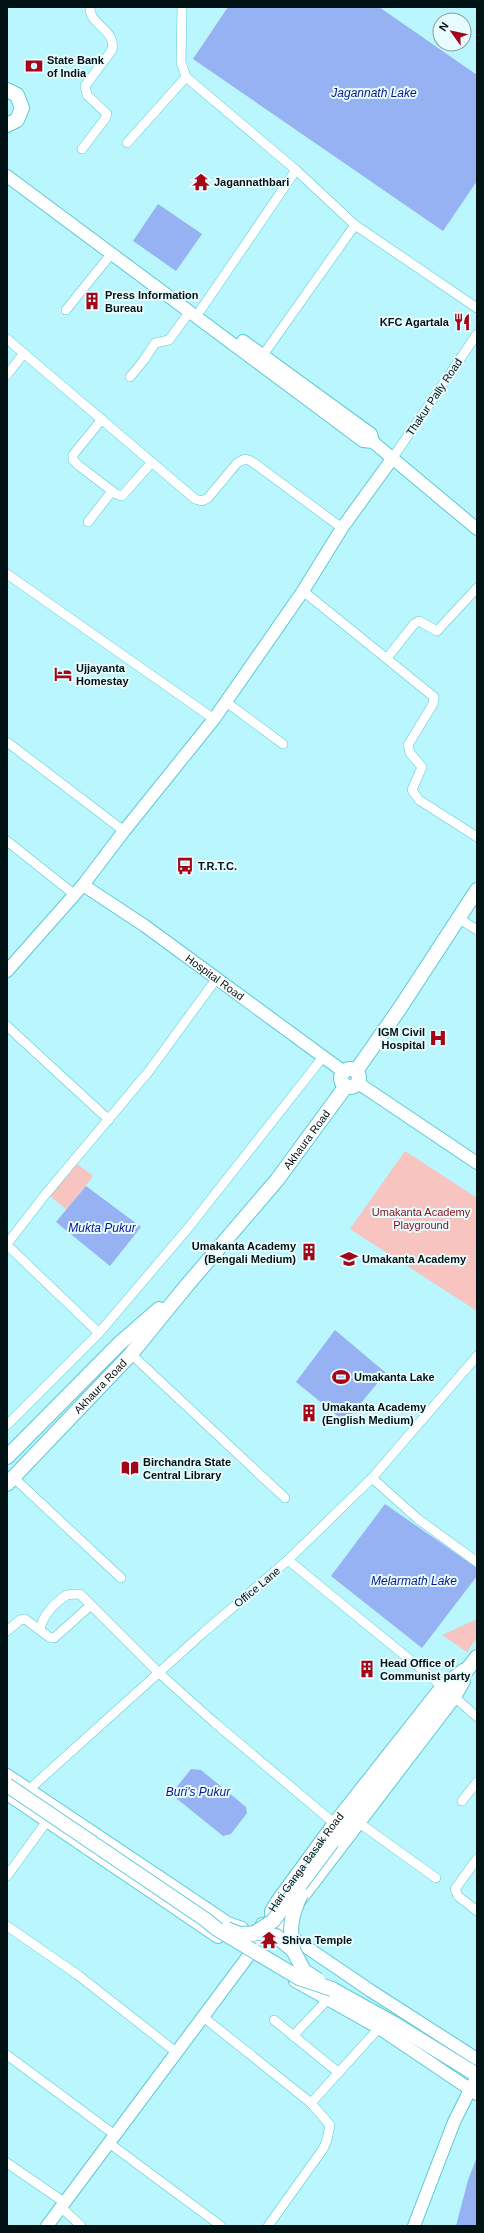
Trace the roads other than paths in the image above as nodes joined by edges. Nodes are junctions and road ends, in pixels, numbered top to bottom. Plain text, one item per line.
1 (90, 7) edge
2 (182, 7) edge
3 (186, 77) junction
4 (9, 89) edge
5 (7, 125) edge
6 (128, 143) dead end
7 (82, 149) dead end
8 (7, 167) edge
9 (296, 170) junction
10 (7, 176) edge
11 (355, 225) junction
12 (112, 253) junction
13 (477, 308) edge
14 (66, 310) dead end
15 (195, 311) junction
16 (477, 334) edge
17 (7, 339) edge
18 (24, 353) junction
19 (263, 355) junction
20 (7, 375) edge
21 (130, 378) dead end
22 (102, 419) junction
23 (373, 442) junction
24 (392, 459) junction
25 (152, 462) junction
26 (112, 491) junction
27 (88, 522) dead end
28 (342, 528) junction
29 (477, 529) edge
30 (7, 574) edge
31 (477, 588) edge
32 (303, 591) junction
33 (387, 658) junction
34 (226, 702) junction
35 (214, 719) junction
36 (7, 742) edge
37 (283, 744) dead end
38 (124, 831) junction
39 (477, 837) edge
40 (7, 842) edge
41 (84, 885) junction
42 (477, 890) edge
43 (75, 895) junction
44 (458, 918) junction
45 (477, 930) edge
46 (7, 971) edge
47 (217, 978) junction
48 (7, 1026) edge
49 (323, 1057) junction
50 (351, 1078) junction
51 (109, 1120) junction
52 (477, 1164) edge
53 (7, 1245) edge
54 (188, 1284) junction
55 (100, 1333) junction
56 (131, 1354) junction
57 (477, 1356) edge
58 (7, 1425) edge
59 (7, 1457) edge
60 (9, 1478) edge
61 (372, 1478) junction
62 (285, 1498) dead end
63 (288, 1560) junction
64 (477, 1562) edge
65 (121, 1578) dead end
66 (91, 1605) junction
67 (40, 1630) junction
68 (7, 1631) edge
69 (475, 1660) edge
70 (159, 1673) junction
71 (449, 1691) junction
72 (477, 1717) edge
73 (7, 1775) edge
74 (477, 1782) edge
75 (7, 1785) edge
76 (29, 1790) junction
77 (7, 1794) edge
78 (18, 1800) junction
79 (462, 1802) dead end
80 (47, 1821) junction
81 (358, 1822) junction
82 (334, 1823) junction
83 (332, 1842) junction
84 (477, 1859) edge
85 (7, 1876) edge
86 (436, 1878) dead end
87 (476, 1908) edge
88 (206, 1920) junction
89 (272, 1924) junction
90 (7, 1926) edge
91 (253, 1934) junction
92 (293, 1950) junction
93 (250, 1956) junction
94 (330, 1994) junction
95 (202, 2016) junction
96 (274, 2020) dead end
97 (379, 2028) junction
98 (293, 2036) junction
99 (176, 2052) junction
100 (7, 2055) edge
101 (477, 2058) edge
102 (339, 2073) junction
103 (477, 2075) edge
104 (474, 2092) edge
105 (311, 2103) junction
106 (112, 2139) junction
107 (7, 2163) edge
108 (63, 2205) junction
109 (47, 2226) edge
110 (81, 2226) edge
111 (221, 2226) edge
112 (268, 2226) edge
113 (414, 2226) edge

1 - 7 street
2 - 3 street
3 - 6 street
3 - 9 street
4 - 5 main road
8 - 15 street
9 - 11 street
9 - 15 street
10 - 12 street
11 - 13 street
11 - 19 street
12 - 14 street
12 - 15 street
15 - 19 street
15 - 21 street
15 - 23 street
16 - 24 street, Thakur Pally Road
17 - 18 street
18 - 20 street
18 - 22 street
19 - 23 street
22 - 25 street
22 - 26 street
23 - 24 street
24 - 28 street
24 - 29 street
25 - 26 street
25 - 28 street
26 - 27 street
28 - 32 street
30 - 35 street
31 - 33 street
32 - 33 street
32 - 34 street
33 - 39 street
34 - 35 street
34 - 37 street
35 - 38 street
36 - 38 street
38 - 41 street
40 - 43 street
41 - 43 street
41 - 47 street, Hospital Road
42 - 44 main road, Akhaura Road
43 - 46 street
44 - 45 street
44 - 50 main road, Akhaura Road
47 - 49 street, Hospital Road
47 - 51 street
48 - 51 street
49 - 50 street, Hospital Road
49 - 55 street
50 - 52 street, Hospital Road
50 - 54 main road, Akhaura Road
51 - 53 street
53 - 55 street
54 - 56 main road, Akhaura Road
54 - 59 main road, Akhaura Road
54 - 60 main road
55 - 58 street
56 - 60 main road, Akhaura Road
56 - 62 street
57 - 61 street, Office Lane
60 - 65 street
61 - 63 street, Office Lane
61 - 64 street
63 - 70 street, Office Lane
63 - 71 street
66 - 67 street
66 - 67 street
66 - 70 street
67 - 68 street
69 - 71 main road
70 - 76 street, Office Lane
70 - 82 street
71 - 72 street
71 - 81 street, Hari Ganga Basak Road
71 - 82 street, Hari Ganga Basak Road
71 - 83 main road
73 - 76 street
74 - 79 street
75 - 88 main road, bridge
76 - 78 street, Office Lane
76 - 89 street
77 - 78 street
78 - 80 street
80 - 85 street
80 - 93 street
81 - 86 street
81 - 89 street, Hari Ganga Basak Road
82 - 89 street, Hari Ganga Basak Road
83 - 91 main road, bridge
83 - 92 main road, bridge
84 - 87 street
88 - 91 main road, bridge
88 - 94 main road, bridge
89 - 93 street
89 - 101 street
90 - 99 street
91 - 92 main road, bridge
92 - 94 main road, bridge
93 - 94 street
93 - 95 street
94 - 97 street
94 - 98 street
94 - 103 main road
95 - 99 street
95 - 105 street
96 - 98 street
97 - 102 street
97 - 104 street
98 - 102 street
99 - 106 street
100 - 106 street
102 - 105 street
103 - 104 street
104 - 113 street
105 - 112 street
106 - 108 street
106 - 111 street
107 - 108 street
108 - 109 street
108 - 110 street

